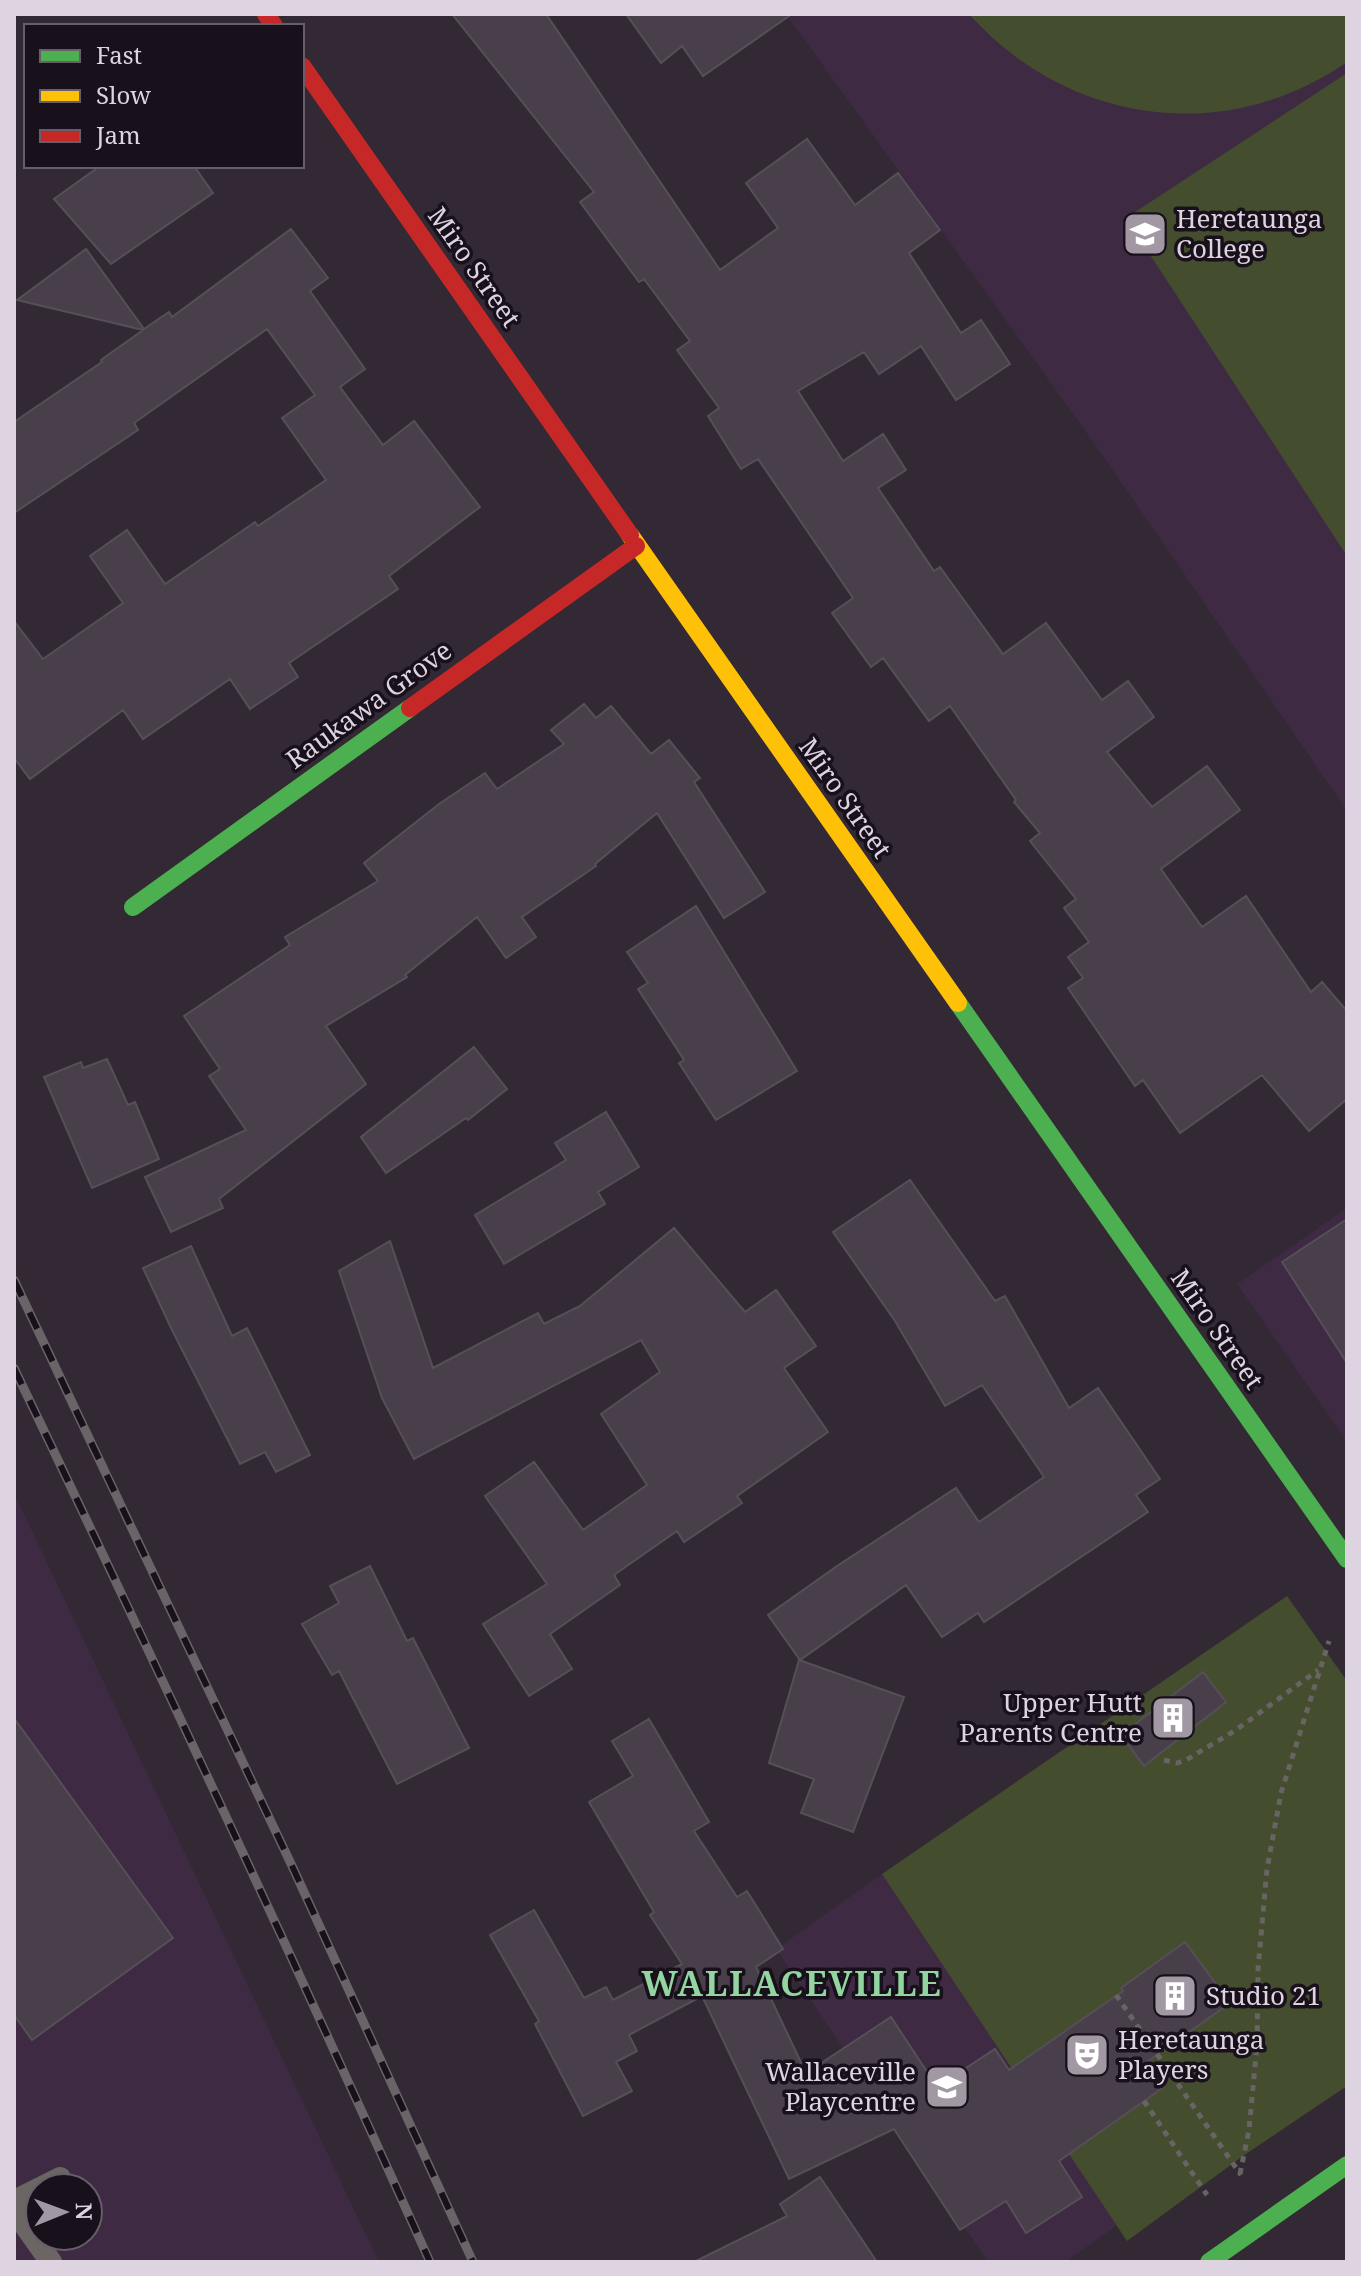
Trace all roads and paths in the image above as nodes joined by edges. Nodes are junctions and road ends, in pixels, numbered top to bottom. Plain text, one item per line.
1 (304, 69) edge
2 (636, 546) junction
3 (133, 907) dead end
4 (1347, 1559) edge
5 (1329, 1641) dead end
6 (1319, 1669) junction
7 (1164, 1760) dead end
8 (1116, 1995) dead end
9 (1144, 2101) dead end
10 (1347, 2165) edge
11 (1240, 2174) junction
12 (1207, 2195) dead end
13 (14, 2210) edge
14 (1270, 2219) junction
15 (51, 2262) edge
16 (1209, 2262) edge

1 - 2 street, Miro Street
2 - 3 street, Raukawa Grove
2 - 4 street, Miro Street
5 - 6 path
6 - 7 path
6 - 11 path
8 - 11 path
9 - 12 path
10 - 14 street
11 - 14 path
13 - 15 lane
14 - 16 street

